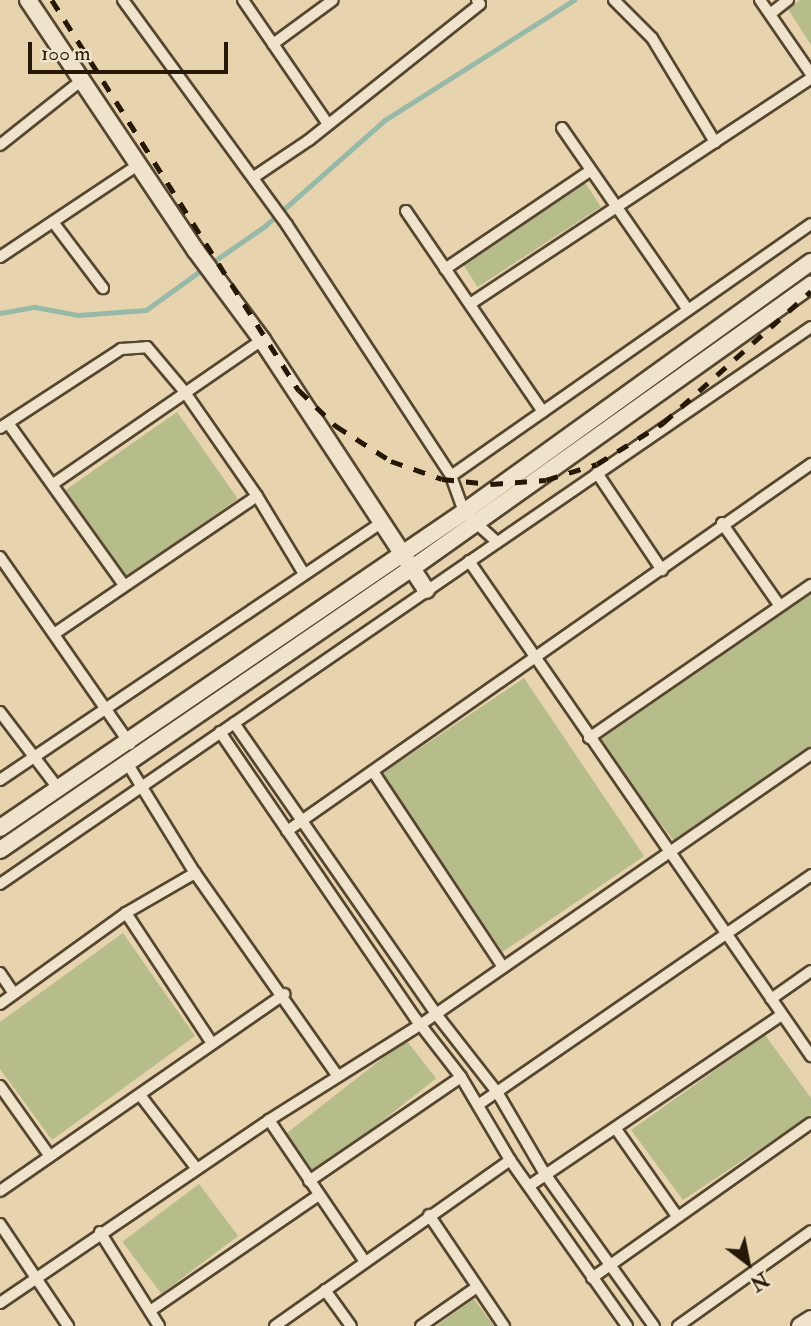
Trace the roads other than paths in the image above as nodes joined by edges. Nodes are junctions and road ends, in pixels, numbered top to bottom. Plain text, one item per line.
1 (28, 0) edge
2 (123, 0) edge
3 (243, 0) edge
4 (333, 0) edge
5 (477, 0) edge
6 (614, 0) edge
7 (760, 0) edge
8 (788, 0) edge
9 (770, 14) junction
10 (273, 44) junction
11 (811, 76) edge
12 (82, 80) junction
13 (328, 124) junction
14 (562, 128) dead end
15 (715, 142) junction
16 (0, 145) edge
17 (138, 165) junction
18 (591, 170) junction
19 (254, 177) junction
20 (617, 207) junction
21 (406, 211) dead end
22 (53, 222) junction
23 (811, 224) edge
24 (0, 257) edge
25 (811, 262) edge
26 (445, 269) junction
27 (811, 285) edge
28 (103, 288) dead end
29 (470, 304) junction
30 (688, 310) junction
31 (811, 327) edge
32 (262, 340) junction
33 (184, 391) junction
34 (543, 412) junction
35 (4, 426) edge
36 (811, 464) edge
37 (597, 473) junction
38 (452, 476) junction
39 (53, 484) junction
40 (257, 496) junction
41 (469, 517) junction
42 (382, 522) junction
43 (722, 523) junction
44 (497, 542) junction
45 (401, 555) junction
46 (0, 557) edge
47 (469, 561) junction
48 (411, 569) junction
49 (662, 570) junction
50 (304, 573) junction
51 (124, 585) junction
52 (811, 585) edge
53 (426, 590) junction
54 (780, 607) junction
55 (54, 635) junction
56 (535, 660) junction
57 (106, 709) junction
58 (0, 712) edge
59 (234, 723) junction
60 (220, 732) junction
61 (589, 738) junction
62 (131, 753) junction
63 (811, 754) edge
64 (35, 757) junction
65 (374, 773) junction
66 (0, 780) edge
67 (58, 788) junction
68 (142, 788) junction
69 (303, 822) junction
70 (0, 828) edge
71 (287, 831) junction
72 (0, 850) edge
73 (671, 851) junction
74 (195, 873) junction
75 (811, 874) edge
76 (0, 884) edge
77 (126, 913) junction
78 (726, 934) junction
79 (503, 967) junction
80 (811, 971) edge
81 (0, 973) edge
82 (14, 994) junction
83 (284, 994) junction
84 (771, 999) junction
85 (0, 1004) edge
86 (436, 1014) junction
87 (782, 1015) junction
88 (420, 1026) junction
89 (211, 1042) junction
90 (811, 1056) edge
91 (337, 1075) junction
92 (461, 1077) junction
93 (0, 1086) edge
94 (497, 1092) junction
95 (140, 1095) junction
96 (478, 1105) junction
97 (269, 1120) junction
98 (811, 1123) edge
99 (616, 1129) junction
100 (49, 1155) junction
101 (510, 1160) junction
102 (197, 1169) junction
103 (545, 1174) junction
104 (309, 1181) junction
105 (529, 1186) junction
106 (0, 1191) edge
107 (319, 1195) junction
108 (429, 1215) junction
109 (677, 1216) junction
110 (0, 1224) edge
111 (811, 1231) edge
112 (100, 1232) junction
113 (365, 1262) junction
114 (608, 1262) junction
115 (592, 1278) junction
116 (37, 1279) junction
117 (477, 1287) junction
118 (325, 1290) junction
119 (0, 1303) edge
120 (150, 1311) junction
121 (811, 1319) edge
122 (68, 1326) edge
123 (159, 1326) edge
124 (275, 1326) edge
125 (351, 1326) edge
126 (421, 1326) edge
127 (504, 1326) edge
128 (627, 1326) edge
129 (654, 1326) edge
130 (678, 1326) edge
131 (800, 1326) edge

1 - 12 main road
2 - 19 street
3 - 10 street
4 - 10 street
5 - 13 street
6 - 15 street
7 - 9 street
8 - 9 street
9 - 11 street
10 - 13 street
11 - 15 street
12 - 16 street
12 - 17 main road
13 - 19 street
14 - 18 street
15 - 20 street
17 - 22 street
17 - 32 main road
18 - 20 street
18 - 26 street
19 - 38 street
20 - 29 street
20 - 30 street
21 - 26 street
22 - 24 street
22 - 28 street
23 - 30 street
25 - 41 main road
26 - 29 street
27 - 41 main road
29 - 34 street
30 - 34 street
31 - 37 street
32 - 33 street
32 - 42 main road
33 - 35 street
33 - 39 street
33 - 40 street
34 - 38 street
35 - 39 street
36 - 43 street
37 - 44 street
37 - 49 street
38 - 41 street
39 - 51 street
40 - 50 street
40 - 51 street
41 - 44 street
41 - 45 main road
41 - 48 main road
42 - 45 main road
42 - 50 street
43 - 49 street
43 - 54 street
44 - 47 street
45 - 48 main road
45 - 62 main road
46 - 55 street
47 - 53 street
47 - 56 street
48 - 53 main road
48 - 62 main road
49 - 56 street
50 - 57 street
51 - 55 street
52 - 54 street
53 - 59 street
54 - 61 street
55 - 57 street
56 - 61 street
56 - 65 street
57 - 62 street
57 - 64 street
58 - 64 street
59 - 60 street
59 - 69 street
60 - 68 street
60 - 71 street
61 - 73 street
62 - 67 main road
62 - 68 street
62 - 72 main road
63 - 73 street
64 - 66 street
64 - 67 street
65 - 69 street
65 - 79 street
67 - 70 main road
68 - 74 street
68 - 76 street
69 - 71 street
69 - 86 street
71 - 88 street
73 - 78 street
73 - 79 street
74 - 77 street
74 - 83 street
75 - 78 street
77 - 82 street
77 - 89 street
78 - 84 street
78 - 94 street
79 - 86 street
80 - 84 street
81 - 82 street
82 - 85 street
83 - 89 street
83 - 91 street
84 - 87 street
86 - 88 street
86 - 94 street
87 - 90 street
87 - 99 street
88 - 91 street
88 - 92 street
89 - 95 street
91 - 97 street
92 - 96 street
92 - 104 street
93 - 100 street
94 - 96 street
94 - 103 street
95 - 100 street
95 - 102 street
96 - 101 street
97 - 102 street
97 - 104 street
98 - 109 street
99 - 103 street
99 - 109 street
100 - 106 street
101 - 105 street
101 - 108 street
102 - 112 street
103 - 105 street
103 - 114 street
104 - 107 street
105 - 115 street
107 - 113 street
107 - 120 street
108 - 113 street
108 - 117 street
109 - 114 street
110 - 116 street
111 - 130 street
112 - 116 street
112 - 120 street
113 - 118 street
114 - 115 street
114 - 129 street
115 - 128 street
116 - 119 street
116 - 122 street
117 - 126 street
117 - 127 street
118 - 124 street
118 - 125 street
120 - 123 street
121 - 131 main road

